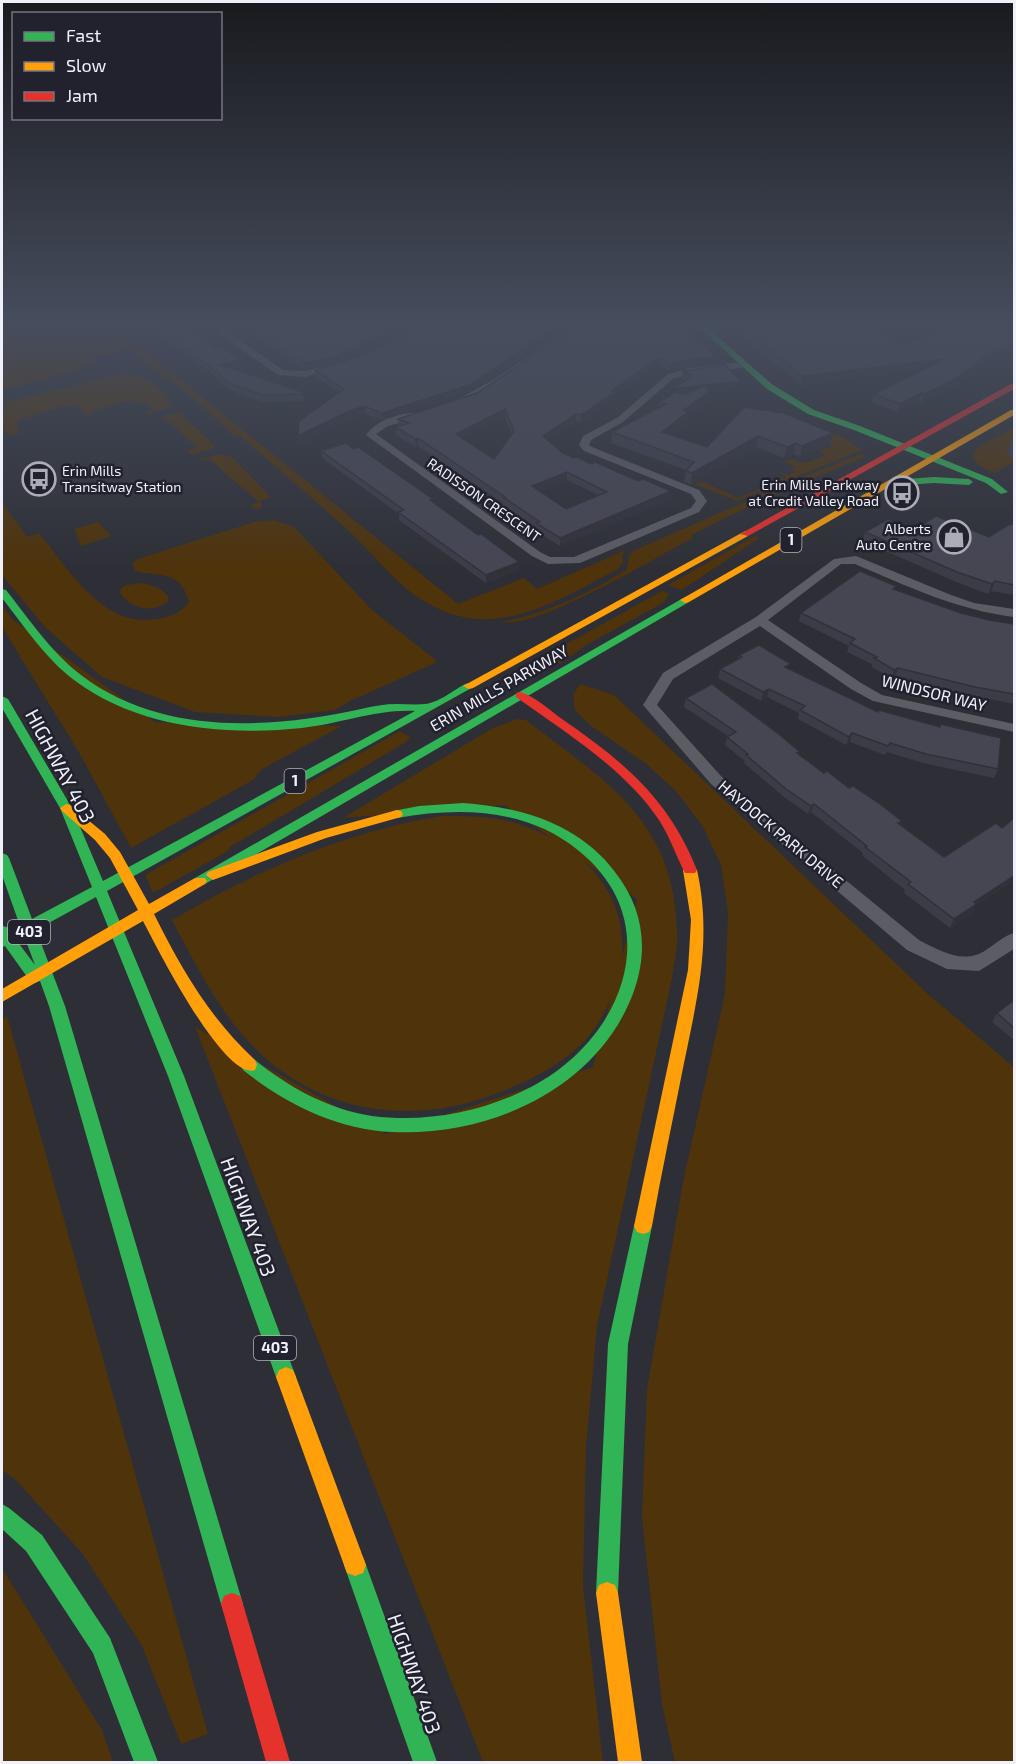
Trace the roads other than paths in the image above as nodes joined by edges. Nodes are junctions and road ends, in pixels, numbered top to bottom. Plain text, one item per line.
1 (450, 405) edge
2 (637, 405) edge
3 (797, 405) edge
4 (979, 405) edge
5 (446, 407) edge
6 (1014, 412) edge
7 (424, 413) edge
8 (899, 449) junction
9 (929, 462) junction
10 (969, 482) junction
11 (892, 483) junction
12 (1009, 493) edge
13 (2, 592) edge
14 (1014, 613) edge
15 (760, 620) junction
16 (506, 684) junction
17 (2, 699) edge
18 (429, 708) junction
19 (1014, 728) edge
20 (66, 808) junction
21 (2, 858) edge
22 (213, 875) junction
23 (2, 931) edge
24 (1014, 940) edge
25 (2, 942) edge
26 (2, 996) edge
27 (57, 1006) junction
28 (2, 1515) edge
29 (146, 1762) edge
30 (278, 1762) edge
31 (425, 1762) edge
32 (630, 1762) edge

1 - 5 street
2 - 7 street, RADISSON CRESCENT
3 - 8 main road
4 - 8 main road, ERIN MILLS PARKWAY / 1
6 - 9 main road, ERIN MILLS PARKWAY / 1
8 - 9 main road
8 - 16 main road, ERIN MILLS PARKWAY / 1
9 - 10 main road
9 - 11 main road, ERIN MILLS PARKWAY / 1
9 - 12 main road
10 - 11 main road
10 - 12 main road
11 - 16 main road, ERIN MILLS PARKWAY / 1
13 - 18 main road
14 - 15 street, HAYDOCK PARK DRIVE
15 - 19 street, WINDSOR WAY
15 - 24 street, HAYDOCK PARK DRIVE
16 - 18 main road, ERIN MILLS PARKWAY / 1
16 - 22 main road, ERIN MILLS PARKWAY / 1
16 - 32 main road
17 - 20 main road, HIGHWAY 403 / 403
18 - 25 main road, ERIN MILLS PARKWAY / 1
20 - 22 main road
20 - 31 main road, HIGHWAY 403 / 403
21 - 27 main road, 403
22 - 26 main road, ERIN MILLS PARKWAY / 1
23 - 27 main road
27 - 30 main road, 403
28 - 29 main road

